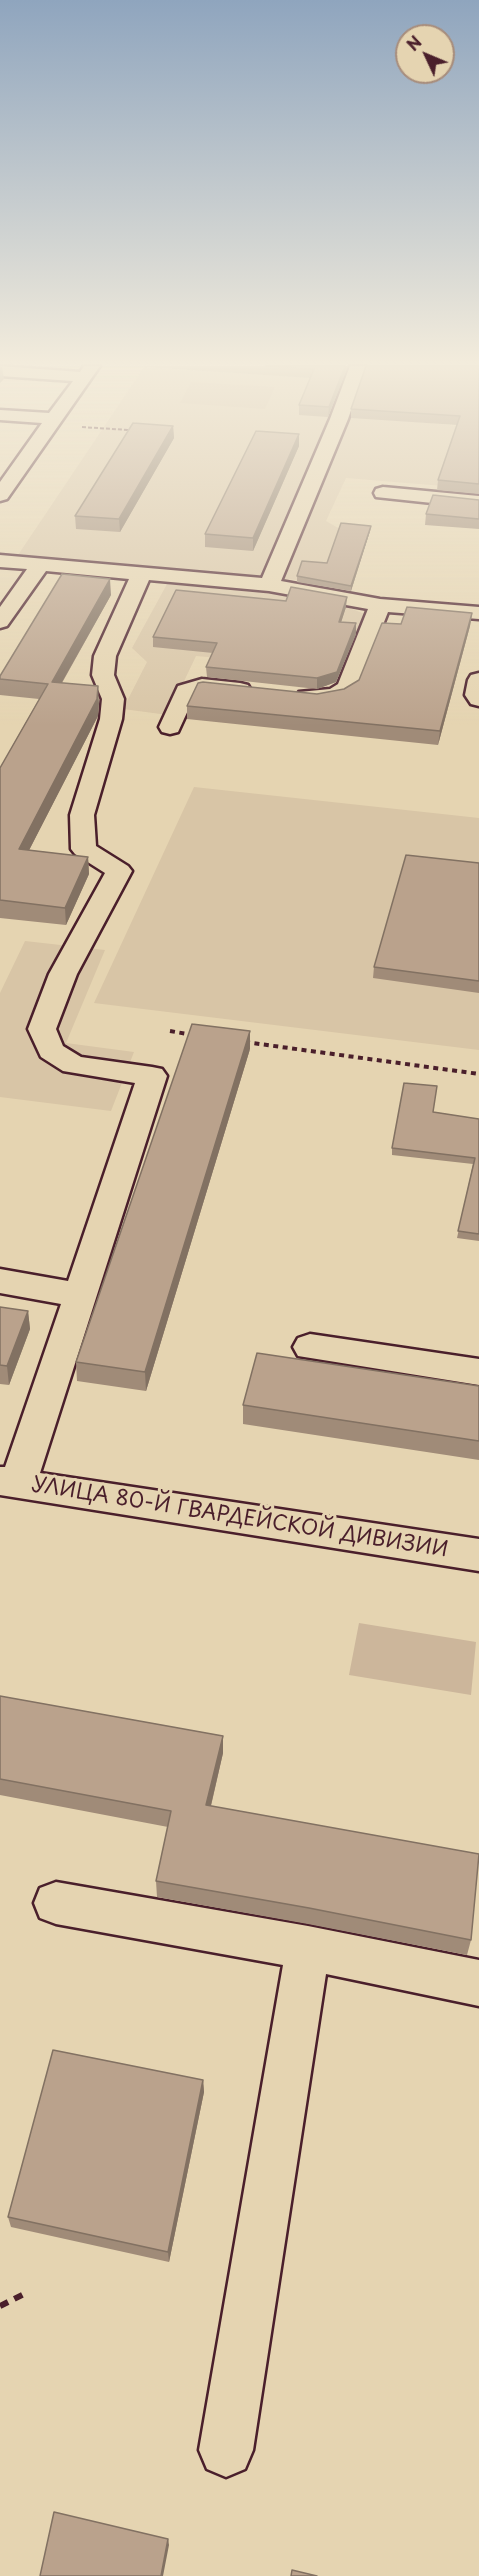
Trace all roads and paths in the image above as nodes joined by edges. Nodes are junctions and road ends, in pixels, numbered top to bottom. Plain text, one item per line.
1 (311, 486) edge
2 (382, 493) dead end
3 (479, 502) edge
4 (0, 561) edge
5 (41, 564) junction
6 (142, 573) junction
7 (269, 585) junction
8 (380, 605) junction
9 (479, 613) edge
10 (0, 622) edge
11 (479, 680) edge
12 (260, 692) edge
13 (283, 694) edge
14 (479, 699) edge
15 (170, 727) dead end
16 (170, 1031) dead end
17 (193, 1035) edge
18 (241, 1041) edge
19 (479, 1074) edge
20 (0, 1281) edge
21 (79, 1295) junction
22 (310, 1347) dead end
23 (479, 1372) edge
24 (9, 1482) edge
25 (479, 1555) edge
26 (57, 1904) dead end
27 (308, 1948) junction
28 (479, 1983) edge
29 (26, 2293) dead end
30 (0, 2306) edge
31 (226, 2450) dead end

1 - 7 street
2 - 3 street
4 - 5 street
5 - 6 street
5 - 10 street
6 - 7 street
6 - 21 street
7 - 8 street
8 - 9 street
8 - 13 street
11 - 14 street
12 - 15 street
16 - 17 path
18 - 19 path
20 - 21 street
21 - 24 street
22 - 23 street
24 - 25 street, УЛИЦА 80-Й ГВАРДЕЙСКОЙ ДИВИЗИИ
26 - 27 street
27 - 28 street
27 - 31 street
29 - 30 path

